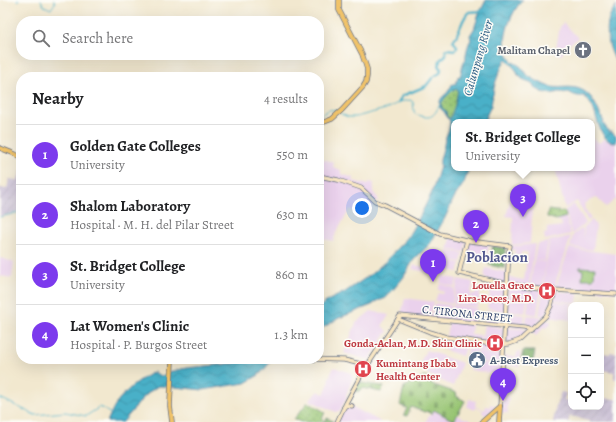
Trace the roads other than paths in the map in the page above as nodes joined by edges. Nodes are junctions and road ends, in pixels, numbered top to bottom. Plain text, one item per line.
1 (339, 0) edge
2 (324, 122) edge
3 (0, 148) edge
4 (16, 155) edge
5 (324, 177) edge
6 (467, 240) junction
7 (507, 284) junction
8 (555, 290) junction
9 (616, 294) edge
10 (399, 317) junction
11 (505, 327) junction
12 (531, 331) junction
13 (504, 345) junction
14 (324, 359) edge
15 (172, 364) edge
16 (368, 366) junction
17 (352, 406) dead end
18 (500, 406) junction
19 (343, 408) junction
20 (490, 414) junction
21 (500, 417) junction
22 (172, 422) edge
23 (337, 422) edge
24 (482, 422) edge
25 (499, 422) edge

1 - 2 main road
3 - 4 main road
5 - 6 main road
6 - 7 main road
6 - 7 main road
7 - 8 main road
7 - 11 main road
8 - 9 main road
8 - 12 main road
10 - 11 main road, C. TIRONA STREET
10 - 13 main road
10 - 16 main road
11 - 12 main road, C. TIRONA STREET
11 - 13 main road
12 - 13 main road
13 - 18 main road
14 - 16 main road
15 - 22 main road
16 - 19 main road
17 - 19 main road
18 - 20 main road
18 - 21 main road
19 - 23 main road
20 - 21 main road
20 - 24 main road
21 - 25 main road

